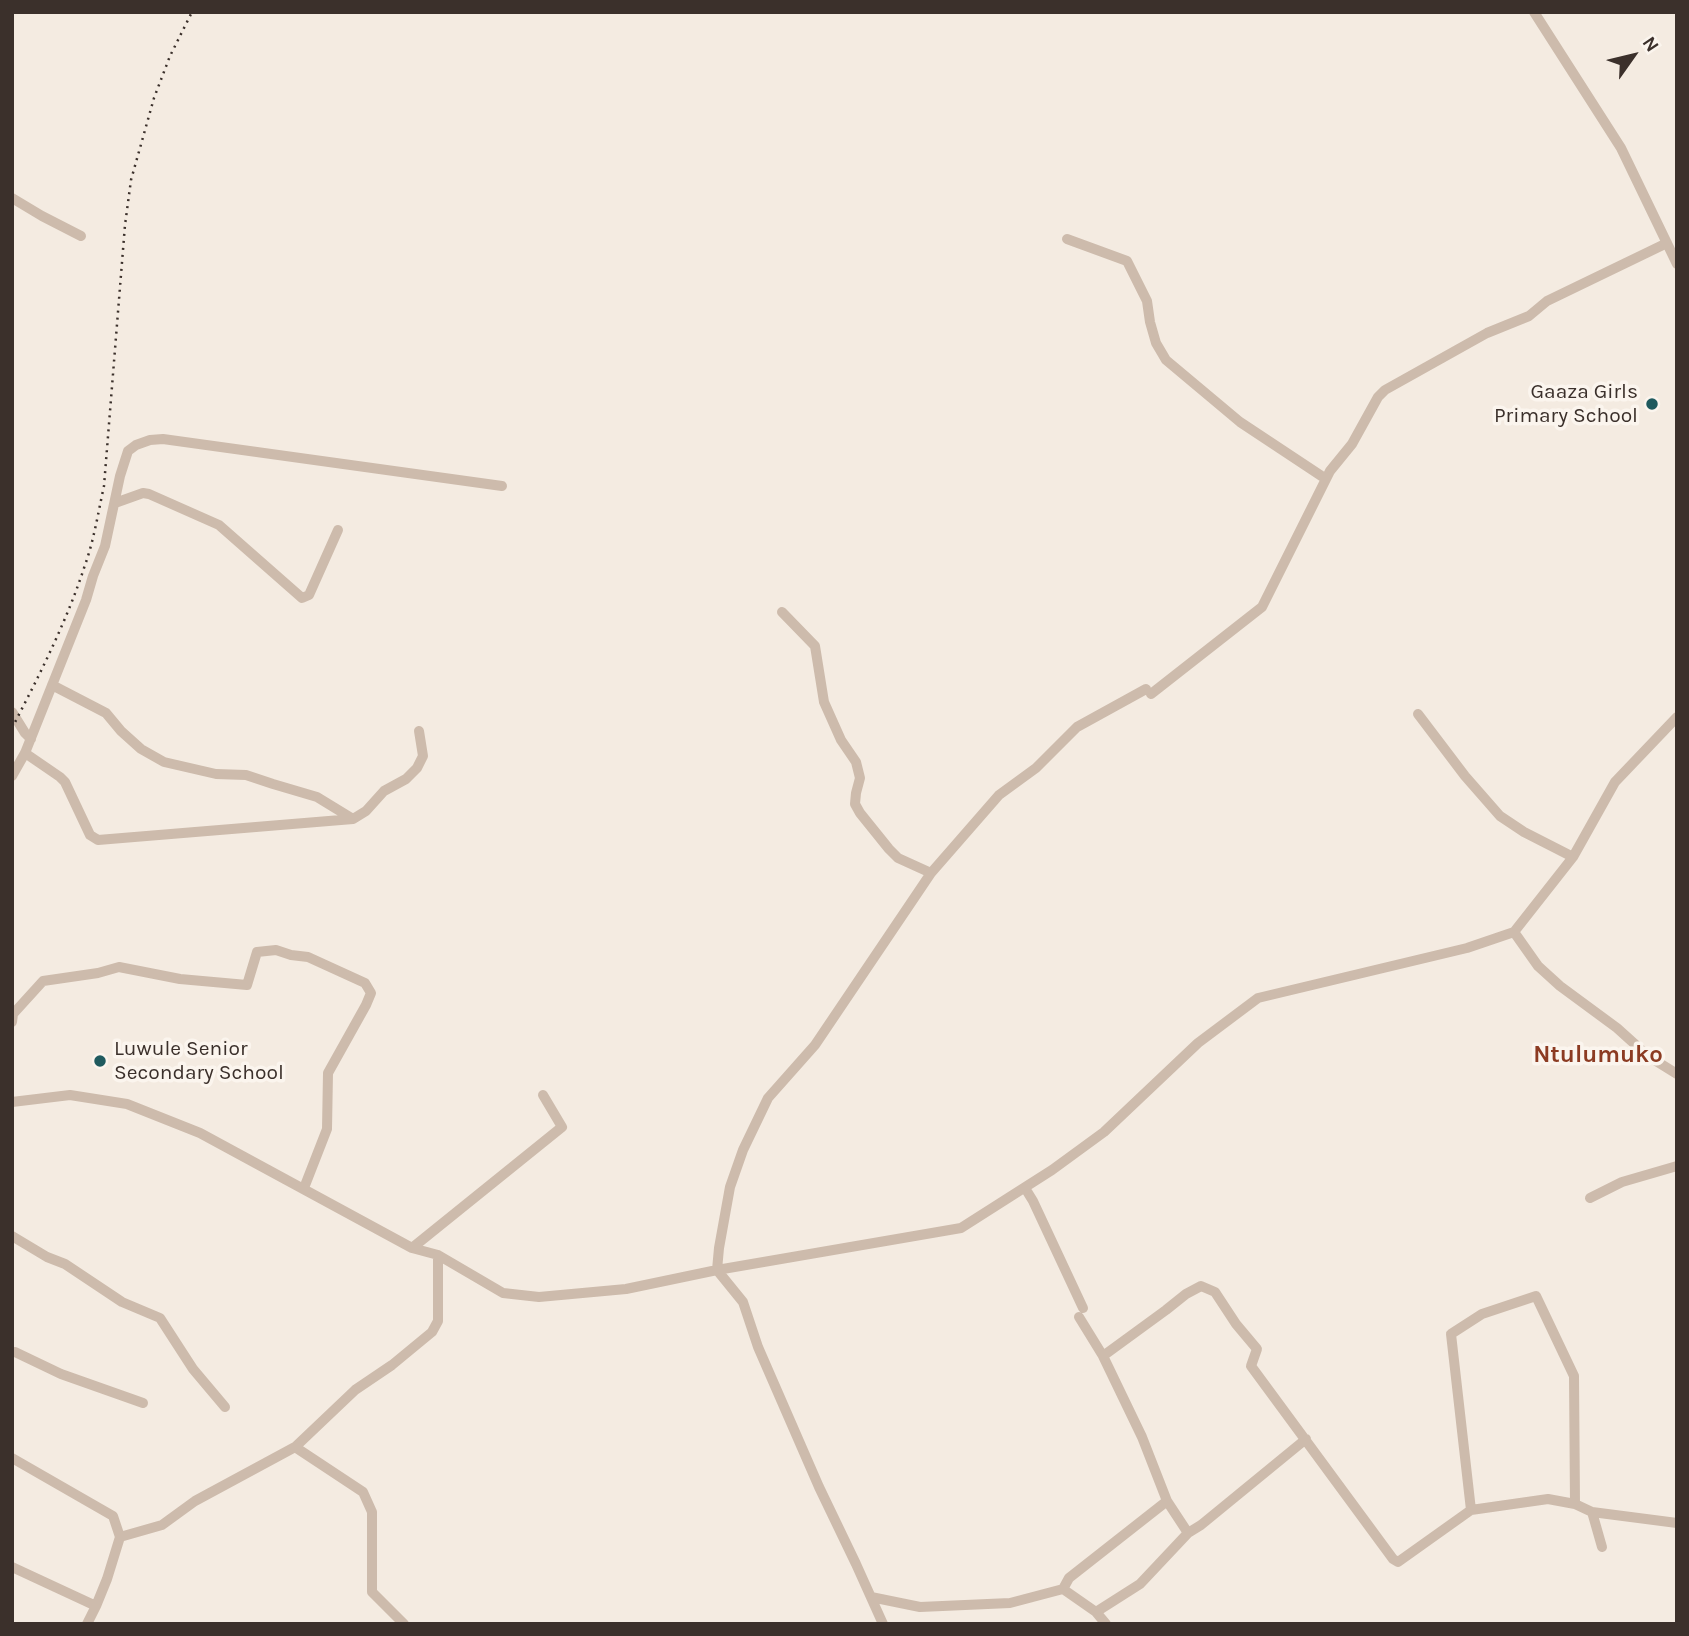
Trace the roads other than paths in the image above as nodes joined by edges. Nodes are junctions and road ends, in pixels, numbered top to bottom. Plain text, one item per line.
1 (1534, 12) edge
2 (12, 198) edge
3 (81, 236) dead end
4 (1067, 239) dead end
5 (1667, 243) junction
6 (1677, 264) edge
7 (1325, 479) junction
8 (502, 486) dead end
9 (114, 503) junction
10 (338, 530) dead end
11 (782, 612) dead end
12 (52, 685) junction
13 (12, 712) edge
14 (1418, 714) dead end
15 (1677, 717) edge
16 (419, 731) dead end
17 (31, 739) junction
18 (25, 753) junction
19 (12, 776) edge
20 (353, 819) junction
21 (1573, 857) junction
22 (931, 873) junction
23 (1514, 932) junction
24 (12, 1022) edge
25 (1677, 1074) edge
26 (543, 1096) dead end
27 (12, 1102) edge
28 (1677, 1166) edge
29 (304, 1188) junction
30 (1025, 1188) junction
31 (1590, 1198) dead end
32 (12, 1236) edge
33 (412, 1248) junction
34 (438, 1255) junction
35 (718, 1270) junction
36 (14, 1354) edge
37 (1103, 1356) junction
38 (12, 1364) edge
39 (143, 1403) dead end
40 (225, 1407) dead end
41 (1306, 1439) junction
42 (295, 1447) junction
43 (12, 1458) edge
44 (1167, 1501) junction
45 (1575, 1504) junction
46 (1471, 1510) junction
47 (1591, 1512) junction
48 (1677, 1522) edge
49 (1188, 1533) junction
50 (120, 1538) junction
51 (1602, 1547) dead end
52 (12, 1567) edge
53 (1063, 1589) junction
54 (871, 1597) junction
55 (96, 1606) junction
56 (1096, 1612) junction
57 (87, 1624) edge
58 (404, 1624) edge
59 (883, 1624) edge
60 (1106, 1624) edge

1 - 5 street
2 - 3 street
4 - 7 street
5 - 6 street
5 - 7 street
7 - 22 street
8 - 9 street
9 - 10 street
9 - 12 street
11 - 22 street
12 - 17 street
12 - 20 street
13 - 17 street
14 - 21 street
15 - 21 street
16 - 20 street
17 - 18 street
18 - 19 street
18 - 20 street
21 - 23 street
22 - 35 street
23 - 25 street
23 - 30 street
24 - 29 street
26 - 33 street
27 - 29 street
28 - 31 street
29 - 33 street
30 - 35 street
30 - 37 street
32 - 40 street
33 - 34 street
34 - 35 street
34 - 42 street
35 - 54 street
36 - 38 street
36 - 39 street
37 - 41 street
37 - 44 street
41 - 46 street
41 - 49 street
42 - 50 street
42 - 58 street
43 - 50 street
44 - 49 street
44 - 53 street
45 - 46 street
45 - 46 street
45 - 47 street
47 - 48 street
47 - 51 street
49 - 56 street
50 - 55 street
52 - 55 street
53 - 54 street
53 - 56 street
54 - 59 street
55 - 57 street
56 - 60 street

